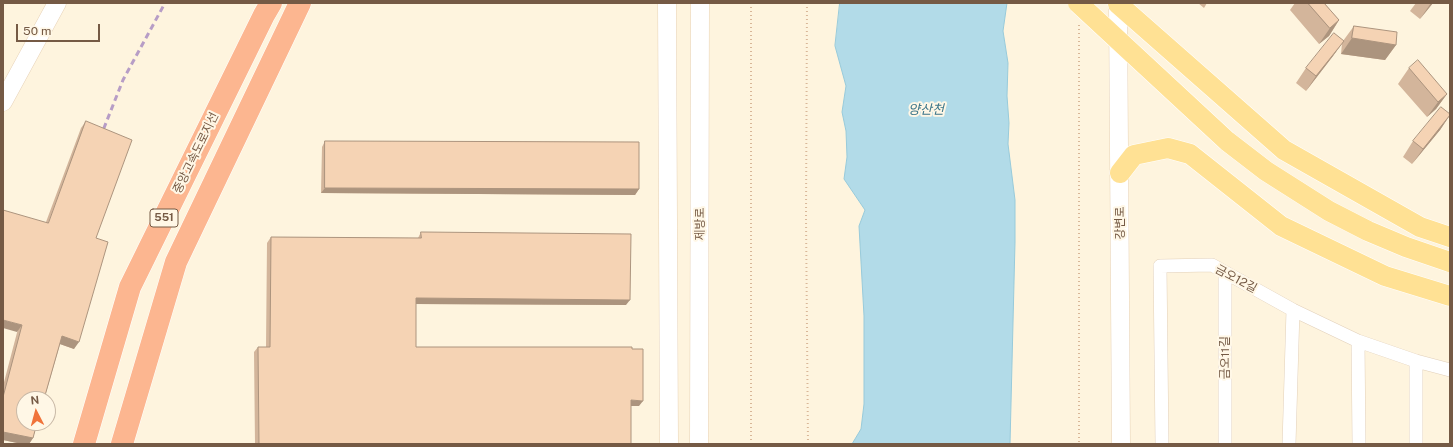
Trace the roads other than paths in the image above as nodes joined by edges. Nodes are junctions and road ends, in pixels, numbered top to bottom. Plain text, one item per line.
1 (57, 3) edge
2 (271, 3) edge
3 (300, 3) edge
4 (668, 3) edge
5 (700, 3) edge
6 (1118, 3) edge
7 (1079, 11) edge
8 (3, 102) edge
9 (1120, 173) junction
10 (1450, 237) edge
11 (1450, 262) edge
12 (1226, 273) junction
13 (1450, 296) edge
14 (1293, 310) junction
15 (1358, 341) junction
16 (1416, 361) junction
17 (1450, 370) edge
18 (84, 444) edge
19 (122, 444) edge
20 (669, 444) edge
21 (699, 444) edge
22 (1122, 444) edge
23 (1162, 444) edge
24 (1225, 444) edge
25 (1289, 444) edge
26 (1359, 444) edge
27 (1416, 444) edge

1 - 8 street
2 - 18 highway, 중앙고속도로지선 / 551
3 - 19 highway, 551
4 - 20 street
5 - 21 street, 제방로
6 - 9 street, 강변로
6 - 10 main road
7 - 11 main road, bridge
9 - 13 main road
9 - 22 street, 강변로
12 - 14 street, 금오12길
12 - 23 street, 금오12길
12 - 24 street, 금오11길
14 - 15 street, 금오12길
14 - 25 street
15 - 16 street, 금오12길
15 - 26 street
16 - 17 street, 금오12길
16 - 27 street

